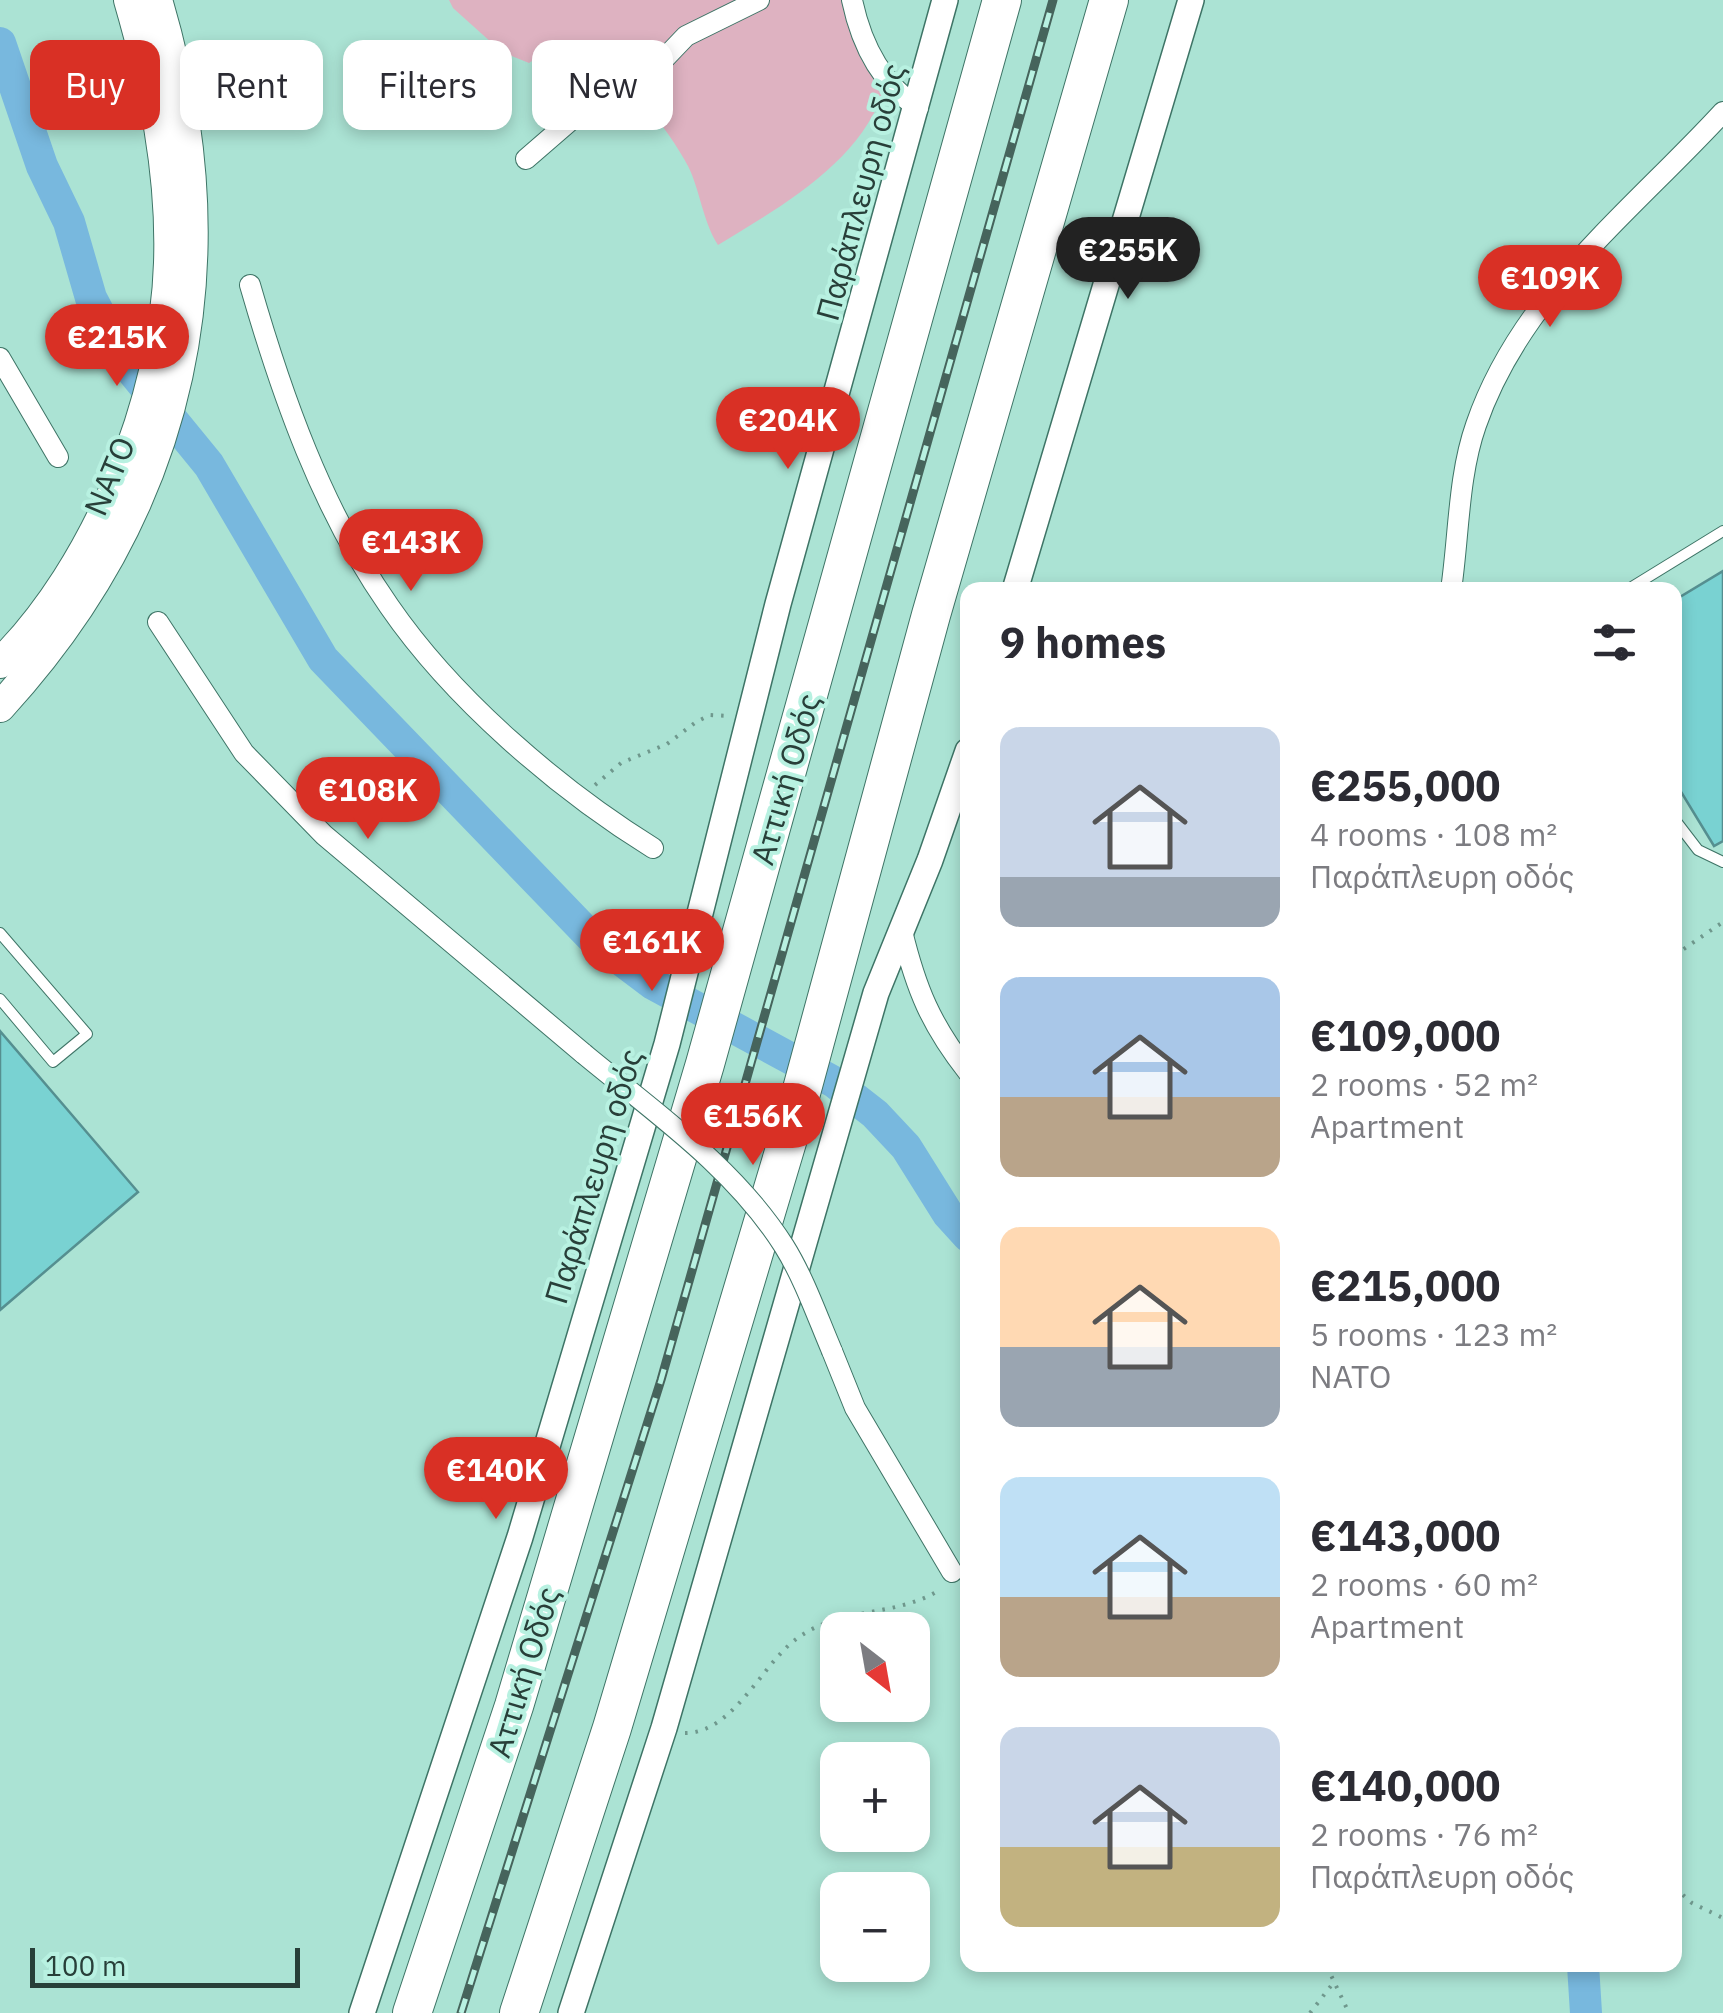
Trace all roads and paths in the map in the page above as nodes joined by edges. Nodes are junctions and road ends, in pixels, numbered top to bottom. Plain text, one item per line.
1 (129, 0) edge
2 (157, 0) edge
3 (759, 0) edge
4 (852, 0) edge
5 (945, 0) edge
6 (1002, 0) edge
7 (1109, 0) edge
8 (1191, 0) edge
9 (918, 108) junction
10 (1723, 112) edge
11 (526, 158) dead end
12 (250, 284) dead end
13 (179, 301) junction
14 (0, 358) edge
15 (58, 457) dead end
16 (128, 494) junction
17 (1723, 532) edge
18 (1016, 582) edge
19 (1452, 582) edge
20 (1639, 582) edge
21 (158, 622) dead end
22 (0, 664) edge
23 (0, 707) edge
24 (749, 716) junction
25 (960, 773) edge
26 (580, 797) junction
27 (1682, 829) edge
28 (653, 848) dead end
29 (1723, 862) edge
30 (1723, 922) edge
31 (902, 931) junction
32 (0, 933) edge
33 (1682, 950) edge
34 (0, 1000) edge
35 (960, 1062) edge
36 (952, 1572) joint
37 (664, 1728) junction
38 (1682, 1894) edge
39 (1723, 1918) edge
40 (1332, 1972) edge
41 (1334, 1982) junction
42 (362, 2013) edge
43 (412, 2013) edge
44 (520, 2013) edge
45 (571, 2013) edge
46 (1310, 2013) edge
47 (1349, 2013) edge

1 - 13 main road, ΝΑΤΟ
2 - 13 main road, ΝΑΤΟ
3 - 11 street
4 - 9 street
5 - 9 street, Παράπλευρη οδός
6 - 43 highway, Αττική Οδός
7 - 44 highway
8 - 18 street
9 - 24 street, Παράπλευρη οδός
10 - 19 street
12 - 26 street
13 - 16 main road, ΝΑΤΟ
14 - 15 street
16 - 22 main road, ΝΑΤΟ
16 - 23 main road, ΝΑΤΟ
17 - 20 lane
21 - 36 street, bridge
24 - 26 path
24 - 42 street, Παράπλευρη οδός
25 - 31 street
26 - 28 street
27 - 29 lane
30 - 33 path
31 - 35 street
31 - 37 street
32 - 34 lane
36 - 37 path
37 - 45 street
38 - 39 path
40 - 41 path
41 - 46 path
41 - 47 path

